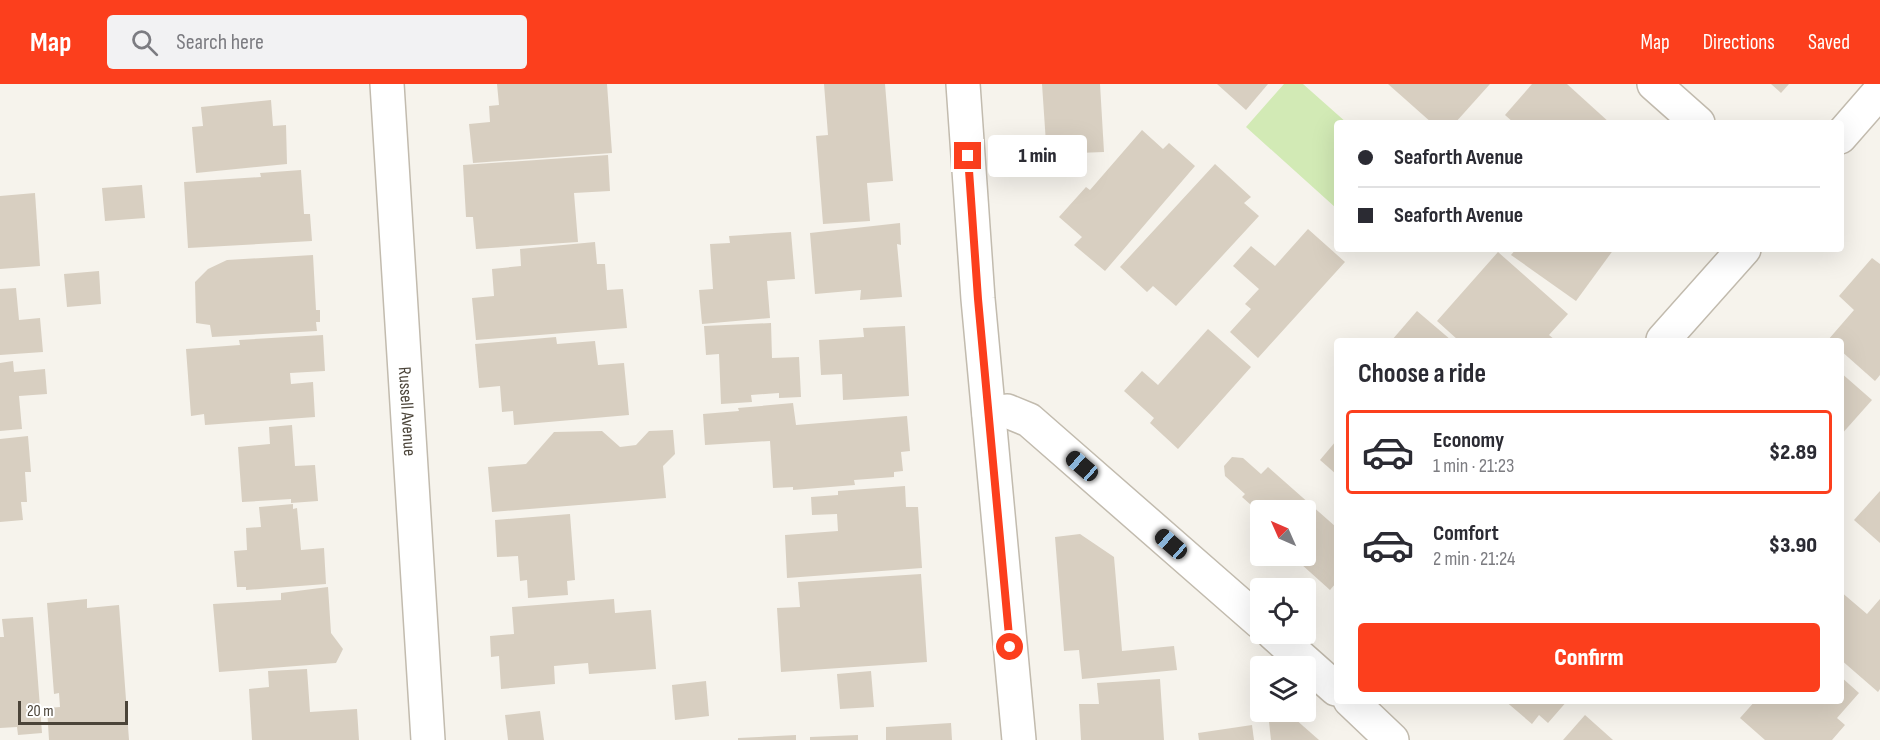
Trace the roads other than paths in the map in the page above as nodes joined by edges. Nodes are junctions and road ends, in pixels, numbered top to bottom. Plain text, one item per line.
1 (387, 84) edge
2 (963, 84) edge
3 (1654, 84) edge
4 (1880, 91) edge
5 (1695, 120) edge
6 (1844, 132) edge
7 (1741, 252) edge
8 (1664, 338) edge
9 (989, 414) junction
10 (1250, 613) edge
11 (1285, 644) edge
12 (1334, 687) edge
13 (1354, 704) edge
14 (428, 740) edge
15 (1019, 740) edge
16 (1392, 740) edge

1 - 14 street, Russell Avenue
2 - 9 street
3 - 5 street
4 - 6 street
7 - 8 street
9 - 10 street
9 - 15 street
11 - 12 street
13 - 16 street

